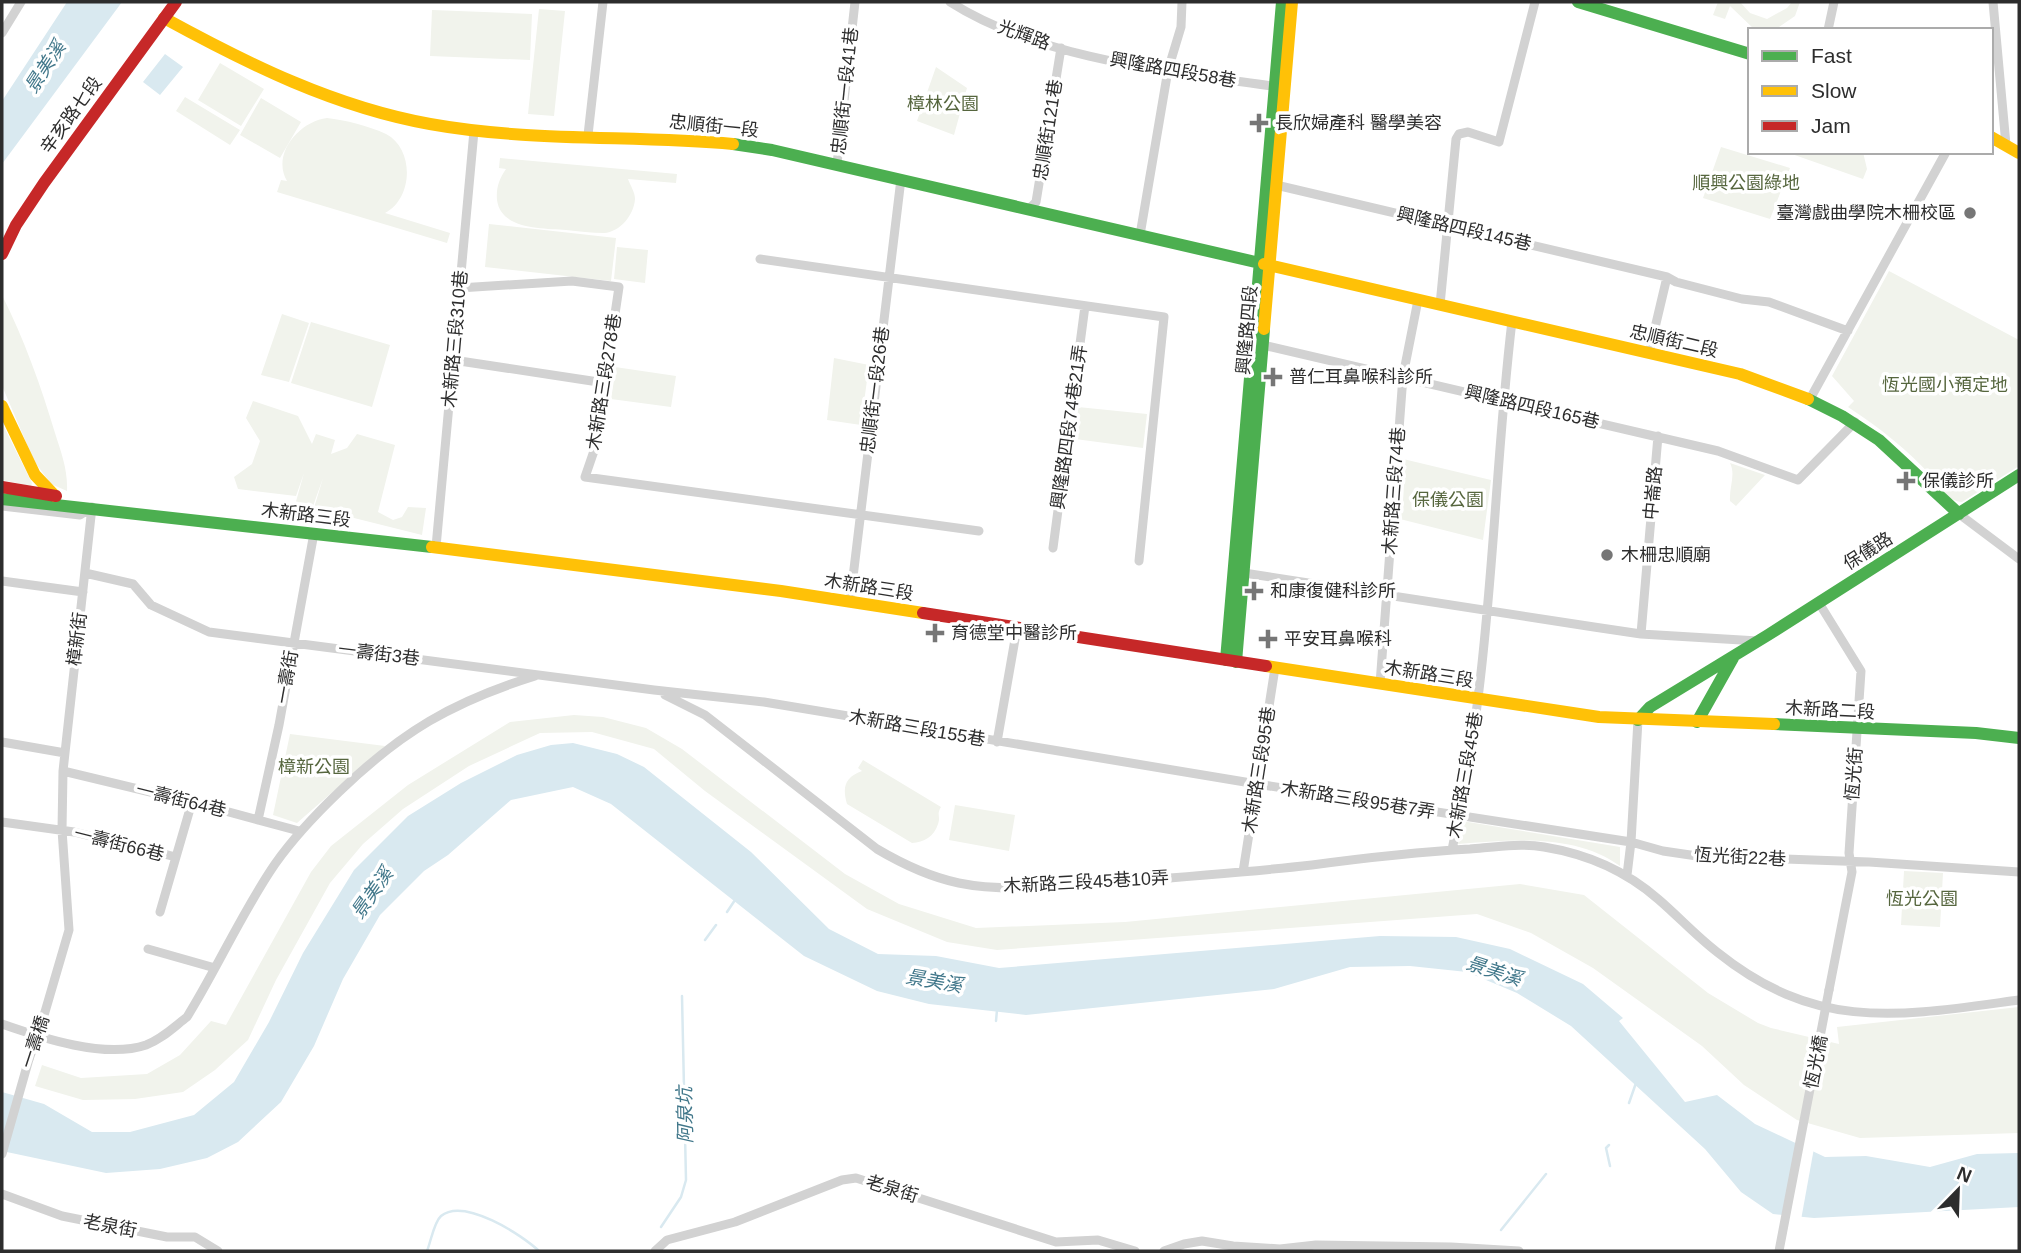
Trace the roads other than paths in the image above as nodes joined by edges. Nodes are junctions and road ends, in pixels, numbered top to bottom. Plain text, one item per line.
1 (21, 2) edge
2 (176, 2) edge
3 (603, 2) edge
4 (855, 2) edge
5 (950, 2) edge
6 (1182, 2) edge
7 (1282, 2) edge
8 (1292, 2) edge
9 (1535, 2) edge
10 (1578, 2) edge
11 (1834, 2) edge
12 (1993, 2) edge
13 (164, 18) junction
14 (1828, 28) edge
15 (2, 33) edge
16 (1061, 48) junction
17 (1748, 53) edge
18 (1168, 70) junction
19 (1280, 87) junction
20 (474, 131) junction
21 (588, 135) junction
22 (1993, 138) edge
23 (2006, 145) junction
24 (2019, 153) edge
25 (1945, 154) edge
26 (837, 164) junction
27 (901, 179) junction
28 (1276, 185) junction
29 (1265, 195) junction
30 (1029, 209) junction
31 (1447, 225) junction
32 (1140, 235) junction
33 (2, 254) edge
34 (760, 259) dead end
35 (1265, 264) junction
36 (1667, 277) junction
37 (889, 278) junction
38 (459, 288) junction
39 (1418, 300) junction
40 (1440, 305) junction
41 (1085, 306) junction
42 (1511, 321) junction
43 (1848, 331) junction
44 (1263, 345) junction
45 (1649, 353) junction
46 (453, 360) junction
47 (1403, 376) junction
48 (605, 383) junction
49 (1811, 399) junction
50 (1502, 400) junction
51 (2, 406) edge
52 (1855, 422) junction
53 (1658, 436) junction
54 (2019, 475) edge
55 (2, 487) edge
56 (55, 496) junction
57 (2, 499) edge
58 (2, 506) edge
59 (92, 507) junction
60 (860, 514) junction
61 (1959, 514) junction
62 (979, 531) dead end
63 (314, 533) junction
64 (436, 547) junction
65 (1053, 548) dead end
66 (2019, 559) edge
67 (1139, 561) dead end
68 (85, 573) junction
69 (1244, 573) junction
70 (2, 581) edge
71 (83, 592) junction
72 (1386, 595) junction
73 (850, 602) junction
74 (1819, 603) junction
75 (1487, 612) junction
76 (1017, 628) junction
77 (1641, 634) junction
78 (1759, 641) junction
79 (293, 644) junction
80 (1735, 655) junction
81 (1231, 661) junction
82 (1275, 668) junction
83 (543, 675) junction
84 (1380, 684) junction
85 (650, 689) junction
86 (1478, 699) junction
87 (1638, 720) junction
88 (1697, 722) junction
89 (1857, 728) junction
90 (2019, 738) edge
91 (2, 742) edge
92 (997, 742) junction
93 (65, 753) junction
94 (63, 771) junction
95 (1257, 785) junction
96 (192, 802) junction
97 (1459, 815) junction
98 (258, 820) junction
99 (2, 822) edge
100 (62, 830) junction
101 (299, 831) junction
102 (1631, 842) junction
103 (1452, 850) junction
104 (176, 857) junction
105 (1851, 867) junction
106 (1243, 872) junction
107 (2019, 872) edge
108 (1627, 875) junction
109 (160, 912) dead end
110 (148, 950) dead end
111 (215, 968) junction
112 (2019, 1000) edge
113 (2, 1024) edge
114 (2, 1154) edge
115 (2, 1194) edge
116 (218, 1251) edge
117 (655, 1251) edge
118 (1135, 1251) edge
119 (1164, 1251) edge
120 (1518, 1251) edge
121 (1779, 1251) edge

1 - 15 street
2 - 13 main road, 辛亥路七段
3 - 21 street
4 - 26 street, 忠順街一段41巷
5 - 16 street, 光輝路
6 - 18 street
7 - 19 main road, 興隆路四段
8 - 19 main road, 興隆路四段
9 - 31 street
10 - 17 main road
11 - 14 street
12 - 23 street
13 - 20 main road, 忠順街一段
13 - 33 main road, 辛亥路七段
16 - 18 street, 興隆路四段58巷
16 - 30 street, 忠順街121巷
18 - 19 street, 興隆路四段58巷
18 - 32 street
19 - 28 main road, 興隆路四段
19 - 29 main road, 興隆路四段
20 - 21 main road, 忠順街一段
20 - 38 street, 木新路三段310巷
21 - 26 main road, 忠順街一段
22 - 23 main road
23 - 24 main road
25 - 43 street
26 - 27 main road, 忠順街一段
27 - 30 main road, 忠順街一段
27 - 37 street, 忠順街一段26巷
28 - 29 street
28 - 31 street, 興隆路四段145巷
28 - 35 main road, 興隆路四段
29 - 35 main road, 興隆路四段
30 - 32 main road, 忠順街一段
31 - 36 street, 興隆路四段145巷
31 - 40 street
32 - 35 main road, 忠順街一段
34 - 37 street
35 - 39 main road, 忠順街二段
35 - 44 main road, 興隆路四段
35 - 81 main road, 興隆路四段
36 - 43 street, 興隆路四段145巷
36 - 45 street
37 - 41 street
37 - 60 street, 忠順街一段26巷
38 - 46 street, 木新路三段310巷
38 - 48 street, 木新路三段278巷
39 - 40 main road, 忠順街二段
39 - 47 street, 木新路三段74巷
40 - 42 main road, 忠順街二段
41 - 65 street, 興隆路四段74巷21弄
41 - 67 street
42 - 45 main road, 忠順街二段
42 - 50 street, 木新路三段45巷
43 - 49 street
44 - 47 street, 興隆路四段165巷
44 - 69 main road, 興隆路四段
45 - 49 main road, 忠順街二段
46 - 48 street
46 - 64 street, 木新路三段310巷
47 - 50 street, 興隆路四段165巷
47 - 72 street, 木新路三段74巷
48 - 60 street, 木新路三段278巷
49 - 52 main road, 忠順街二段
50 - 53 street, 興隆路四段165巷
50 - 75 street, 木新路三段45巷
51 - 56 main road
52 - 53 street, 興隆路四段165巷
52 - 61 main road, 忠順街二段
53 - 77 street, 中崙路
54 - 61 main road, 保儀路
55 - 56 main road, 木新路三段
56 - 59 main road, 木新路三段
57 - 59 main road, 木新路三段
58 - 59 street, 木新路三段
59 - 63 main road, 木新路三段
59 - 68 street, 樟新街
60 - 62 street
60 - 73 street, 忠順街一段26巷
61 - 66 street, 忠順街二段
61 - 74 main road, 保儀路
63 - 64 main road, 木新路三段
63 - 79 street, 一壽街
64 - 73 main road, 木新路三段
68 - 71 street, 樟新街
68 - 79 street, 一壽街3巷
69 - 72 street
69 - 81 main road, 興隆路四段
70 - 71 street
71 - 93 street, 樟新街
72 - 75 street
72 - 84 street, 木新路三段74巷
73 - 76 main road, 木新路三段
74 - 78 main road, 保儀路
74 - 89 street, 恆光街
75 - 77 street
75 - 86 street, 木新路三段45巷
76 - 81 main road, 木新路三段
76 - 92 street, 木新路三段155巷
77 - 78 street
78 - 80 main road, 保儀路
79 - 83 street, 一壽街3巷
79 - 98 street, 一壽街
80 - 87 main road, 保儀路
80 - 88 main road
81 - 82 main road, 木新路三段
82 - 84 main road, 木新路三段
82 - 95 street, 木新路三段95巷
83 - 85 street, 一壽街3巷
83 - 101 street
84 - 86 main road, 木新路三段
85 - 92 street, 木新路三段155巷
85 - 106 street, 木新路三段45巷10弄
86 - 87 main road, 木新路三段
86 - 97 street, 木新路三段45巷
87 - 88 main road, 木新路二段
87 - 102 street
88 - 89 main road, 木新路二段
89 - 90 main road, 木新路二段
89 - 105 street, 恆光街
91 - 93 street
92 - 95 street, 木新路三段95巷7弄
93 - 94 street, 樟新街
94 - 96 street, 一壽街64巷
94 - 100 street, 樟新街
95 - 97 street, 木新路三段95巷7弄
95 - 106 street, 木新路三段95巷
96 - 98 street, 一壽街64巷
96 - 104 street
97 - 102 street, 木新路三段95巷7弄
97 - 103 street, 木新路三段45巷
98 - 101 street, 一壽街64巷
99 - 100 street, 一壽街66巷
100 - 104 street, 一壽街66巷
100 - 114 street, 一壽橋, bridge
101 - 111 street
102 - 105 street, 恆光街22巷
102 - 108 street
103 - 106 street, 木新路三段45巷10弄
103 - 108 street, 木新路三段45巷10弄
104 - 109 street
105 - 107 street, 恆光街22巷
105 - 121 street, 恆光橋, bridge
108 - 112 street, 木新路三段45巷10弄
110 - 111 street
111 - 113 street
115 - 116 street, 老泉街
117 - 118 street, 老泉街
119 - 120 street

